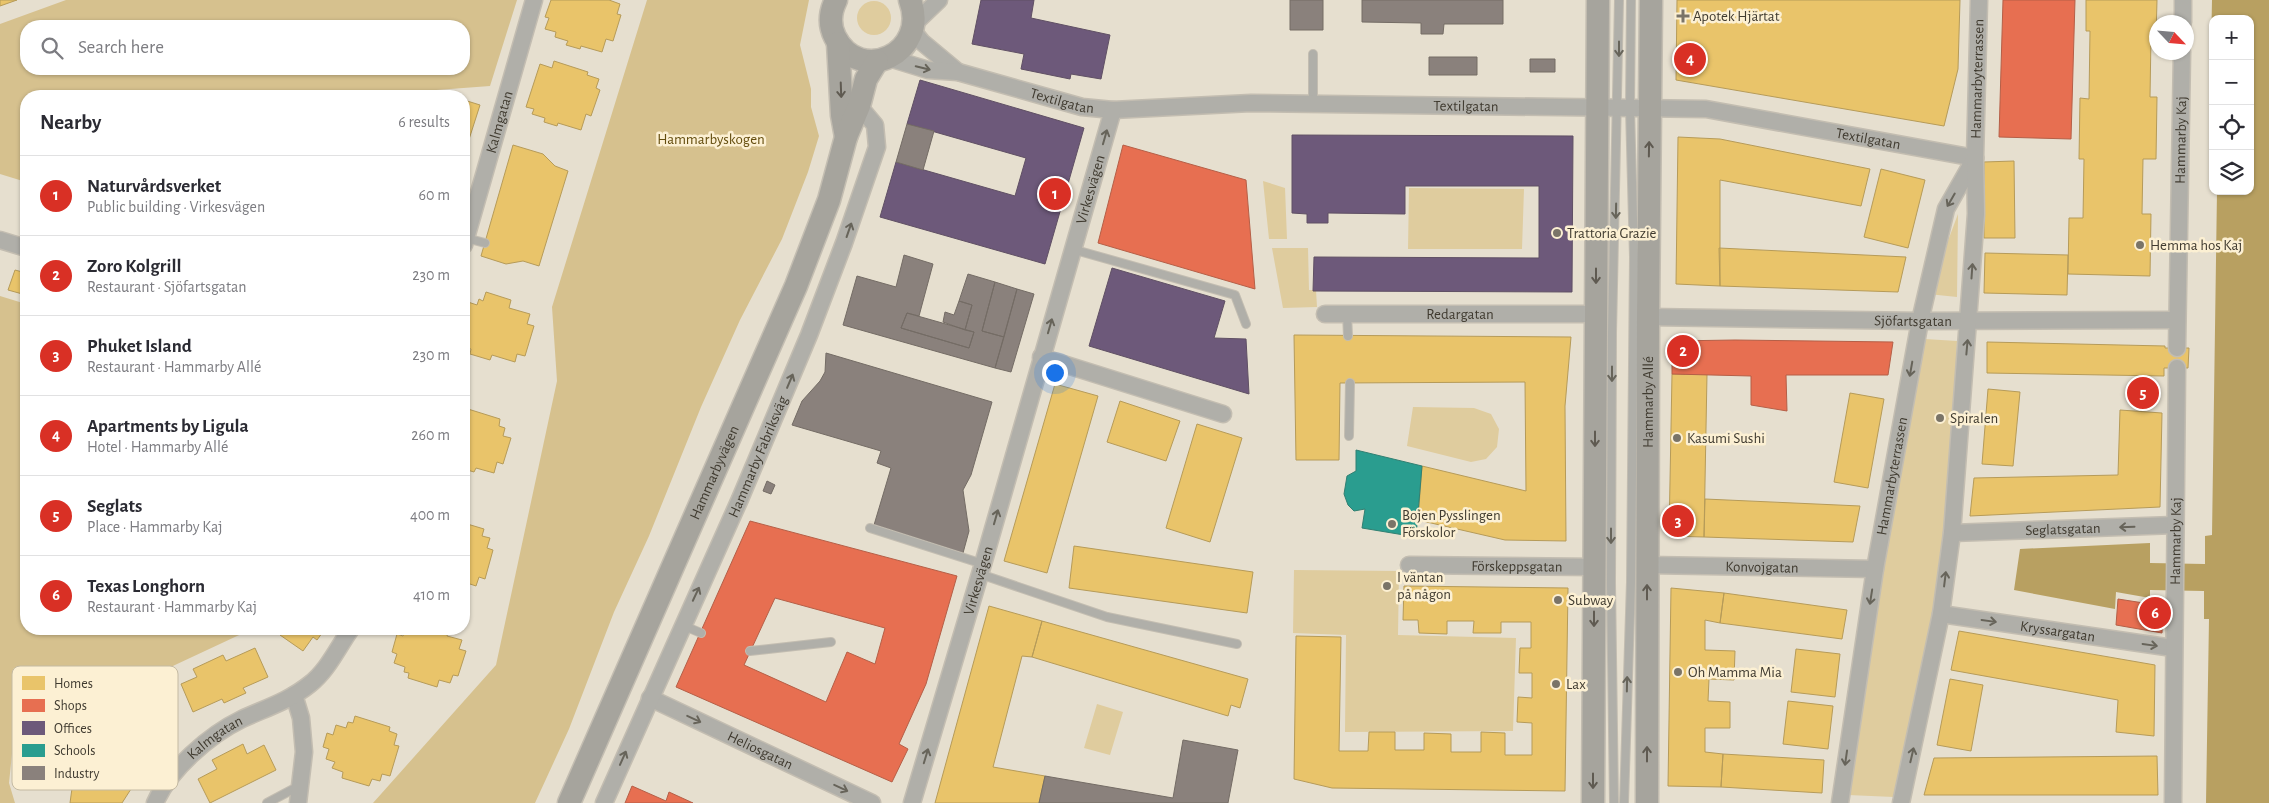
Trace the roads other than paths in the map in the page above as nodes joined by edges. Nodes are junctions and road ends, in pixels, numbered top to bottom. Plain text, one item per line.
1 (534, 0) edge
2 (836, 0) edge
3 (910, 0) edge
4 (939, 0) edge
5 (1598, 0) edge
6 (1619, 0) edge
7 (1631, 0) edge
8 (1651, 0) edge
9 (1978, 0) edge
10 (2183, 0) edge
11 (2183, 15) edge
12 (914, 27) junction
13 (838, 43) junction
14 (1313, 54) dead end
15 (883, 59) junction
16 (2182, 60) edge
17 (958, 72) junction
18 (1314, 104) junction
19 (860, 106) junction
20 (1624, 109) junction
21 (1113, 110) junction
22 (846, 137) junction
23 (1975, 158) junction
24 (470, 224) edge
25 (0, 240) edge
26 (470, 242) edge
27 (485, 243) dead end
28 (20, 246) edge
29 (1072, 249) junction
30 (1325, 314) dead end
31 (1347, 314) junction
32 (1596, 314) junction
33 (1648, 317) junction
34 (1920, 320) junction
35 (1969, 320) junction
36 (2177, 320) junction
37 (1246, 324) dead end
38 (1348, 336) dead end
39 (2177, 348) dead end
40 (1041, 356) junction
41 (2177, 368) dead end
42 (1350, 383) dead end
43 (1224, 414) dead end
44 (1349, 436) dead end
45 (2175, 525) junction
46 (870, 528) dead end
47 (1952, 533) junction
48 (1409, 565) dead end
49 (1648, 566) junction
50 (1594, 567) junction
51 (982, 569) junction
52 (1875, 569) junction
53 (1941, 614) junction
54 (682, 625) junction
55 (700, 633) dead end
56 (347, 635) edge
57 (831, 642) dead end
58 (1237, 644) dead end
59 (2173, 648) junction
60 (750, 651) dead end
61 (294, 695) junction
62 (650, 698) junction
63 (178, 769) edge
64 (299, 786) junction
65 (164, 790) edge
66 (155, 803) edge
67 (268, 803) edge
68 (298, 803) edge
69 (569, 803) edge
70 (604, 803) edge
71 (872, 803) edge
72 (912, 803) edge
73 (1593, 803) edge
74 (1614, 803) edge
75 (1624, 803) edge
76 (1647, 803) edge
77 (1840, 803) edge
78 (1901, 803) edge
79 (2173, 803) edge

1 - 24 street, Kalmgatan
2 - 13 street, Hammarbyvägen
3 - 12 street
4 - 12 street
5 - 20 street, Hammarby Allé
6 -> 20 lane
7 - 20 lane
8 - 20 street, Hammarby Allé
9 - 23 street, Hammarbyterrassen
10 - 11 street
12 - 15 street, Hammarbyvägen
12 - 17 street, Textilgatan
13 - 15 street
13 -> 22 street, Hammarbyvägen
14 - 18 lane
15 -> 17 street, Textilgatan
15 - 19 street, Hammarbyvägen
16 - 36 street, Hammarby Kaj
17 - 21 street, Textilgatan
18 - 20 street, Textilgatan
18 - 21 street, Textilgatan
19 - 22 street, Hammarbyvägen
54 -> 19 street, Hammarby Fabriksväg
20 - 23 street, Textilgatan
20 -> 32 street, Hammarby Allé
33 -> 20 street, Hammarby Allé
20 -> 74 lane
75 -> 20 lane
29 -> 21 street, Virkesvägen
22 - 69 street, Hammarbyvägen
23 -> 34 street, Hammarbyterrassen
35 -> 23 street, Hammarbyterrassen
25 - 28 street
26 - 27 lane
29 - 37 lane
40 -> 29 street, Virkesvägen
30 - 31 street, Redargatan
31 - 32 street, Redargatan
31 - 38 lane
32 -> 50 street, Hammarby Allé
33 - 34 street, Sjöfartsgatan
33 - 49 street, Hammarby Allé
34 - 35 street, Sjöfartsgatan
34 -> 52 street, Hammarbyterrassen
35 - 36 street, Sjöfartsgatan
47 -> 35 street, Hammarbyterrassen
36 - 39 street, Hammarby Kaj
40 - 43 street
51 -> 40 street, Virkesvägen
41 - 45 street, Hammarby Kaj
42 - 44 lane
45 -> 47 street, Seglatsgatan
45 - 59 street, Hammarby Kaj
46 - 51 lane
53 -> 47 street, Hammarbyterrassen
48 - 50 street, Förskeppsgatan
49 - 52 street, Konvojgatan
76 -> 49 street, Hammarby Allé
50 -> 73 street, Hammarby Allé
51 - 58 lane
72 -> 51 street, Virkesvägen
52 -> 77 street, Hammarbyterrassen
53 -> 59 street, Kryssargatan
78 -> 53 street, Hammarbyterrassen
54 - 55 lane
54 - 62 street, Hammarby Fabriksväg
56 - 61 street, Kalmgatan
57 - 60 lane
59 - 79 street, Hammarby Kaj
61 - 63 street, Kalmgatan
61 - 64 street
70 -> 62 street, Hammarby Fabriksväg
62 -> 71 street, Heliosgatan
64 - 67 lane
64 - 68 street
65 - 66 street, Kalmgatan

